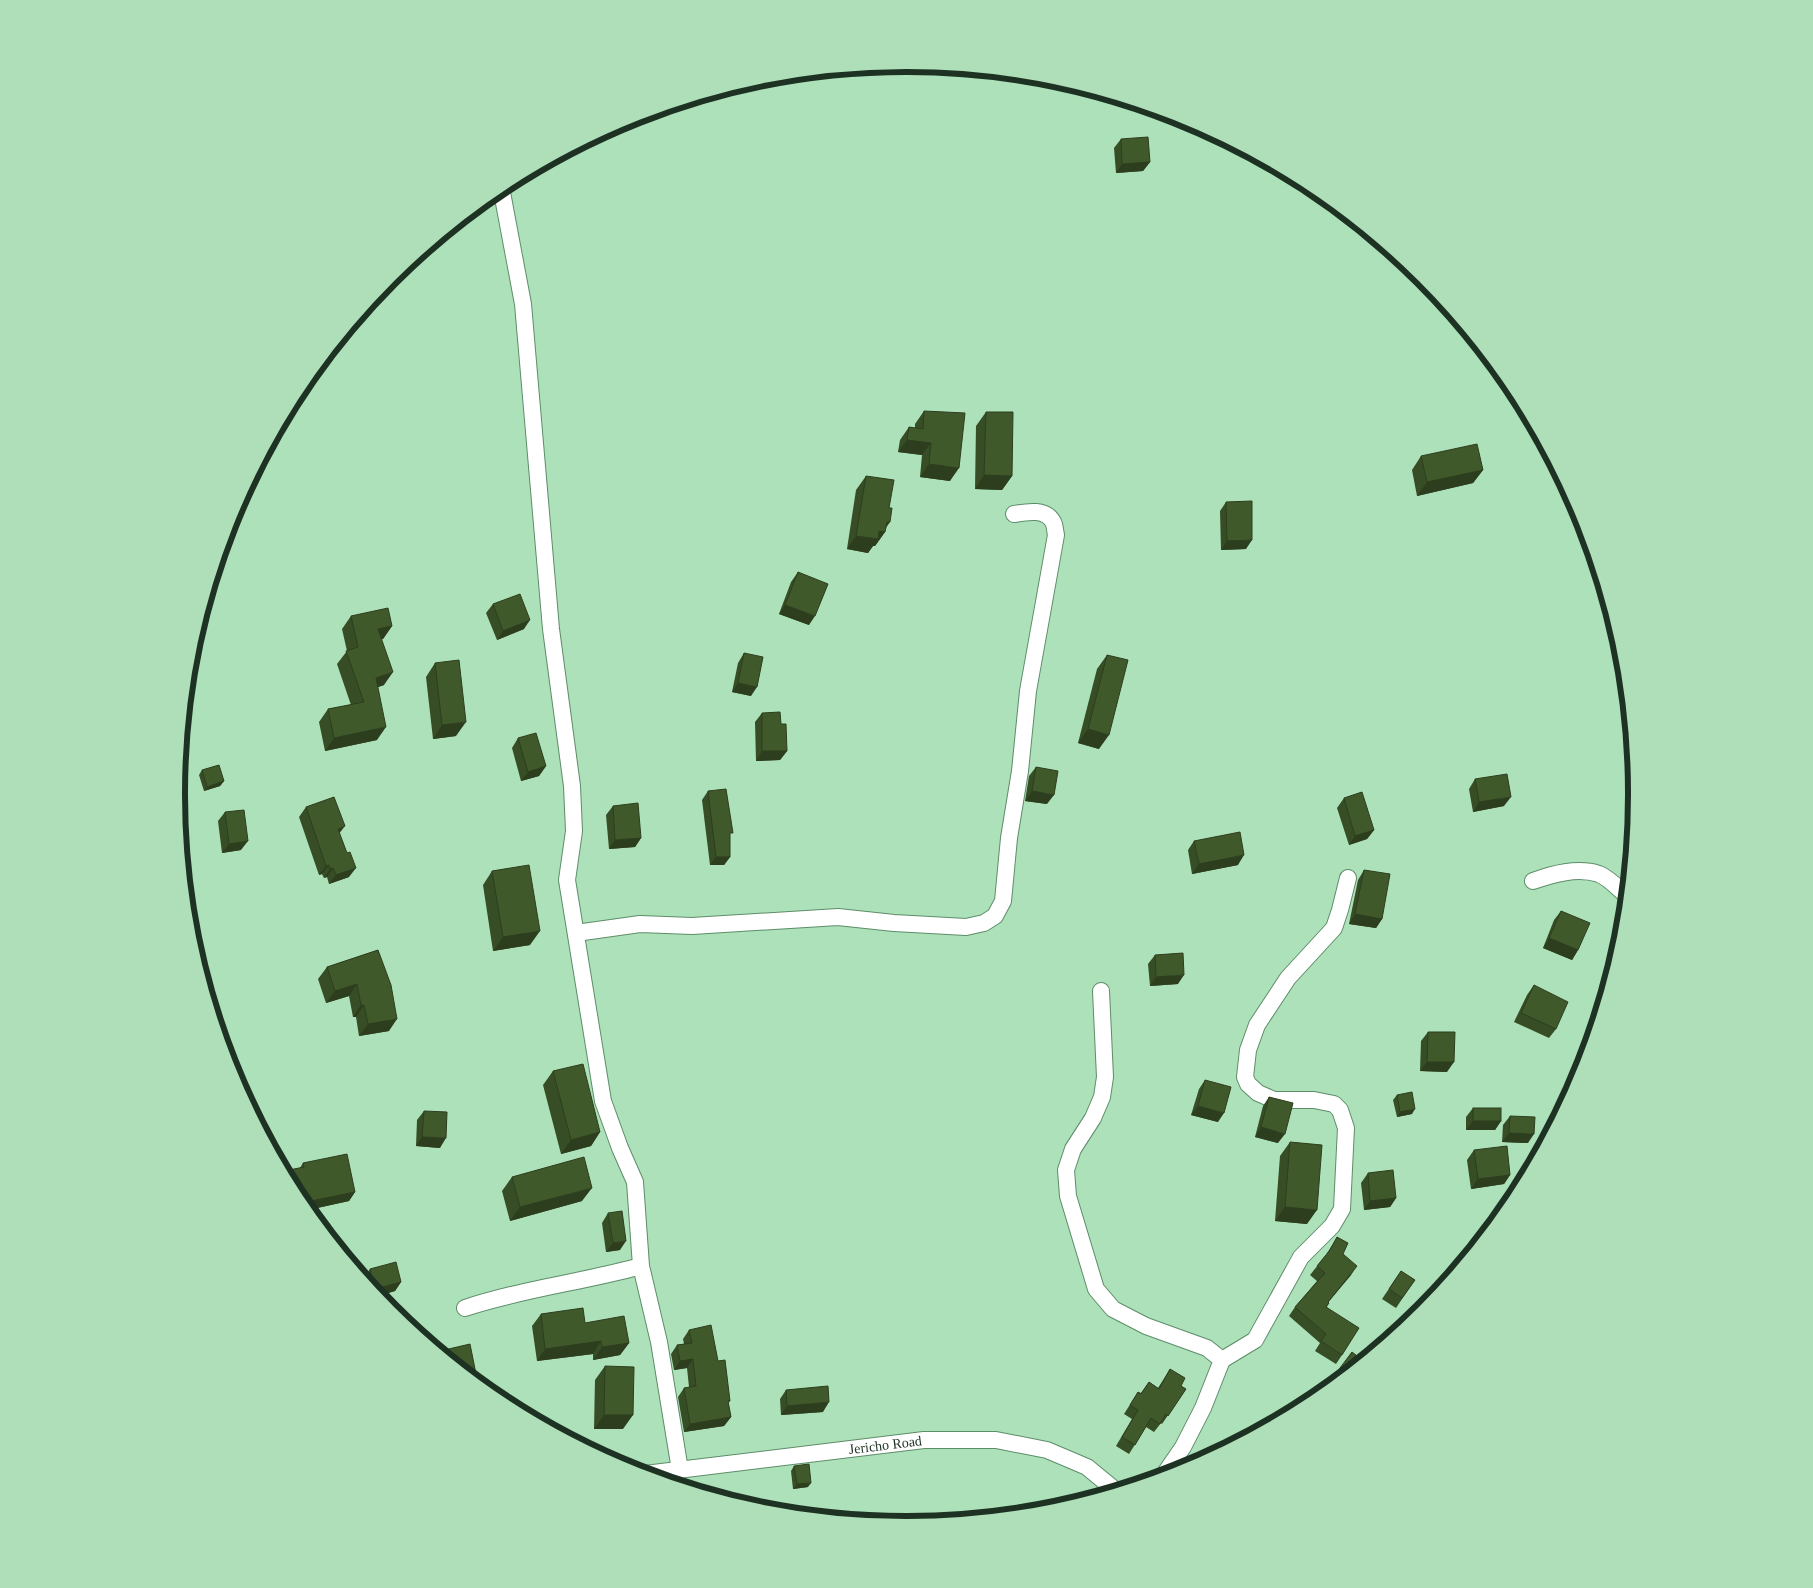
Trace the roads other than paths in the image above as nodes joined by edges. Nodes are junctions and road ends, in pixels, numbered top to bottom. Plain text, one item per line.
1 (503, 196) edge
2 (1014, 514) dead end
3 (1348, 878) dead end
4 (1533, 881) dead end
5 (1622, 891) edge
6 (576, 933) junction
7 (1101, 991) dead end
8 (641, 1266) junction
9 (465, 1308) dead end
10 (1222, 1360) junction
11 (1170, 1466) edge
12 (680, 1470) junction
13 (661, 1472) edge
14 (1109, 1486) edge

1 - 6 street
2 - 6 street
3 - 10 street
4 - 5 street
6 - 8 street
7 - 10 street
8 - 9 street
8 - 12 street
10 - 11 street
12 - 13 street, Jericho Road
12 - 14 street, Jericho Road

